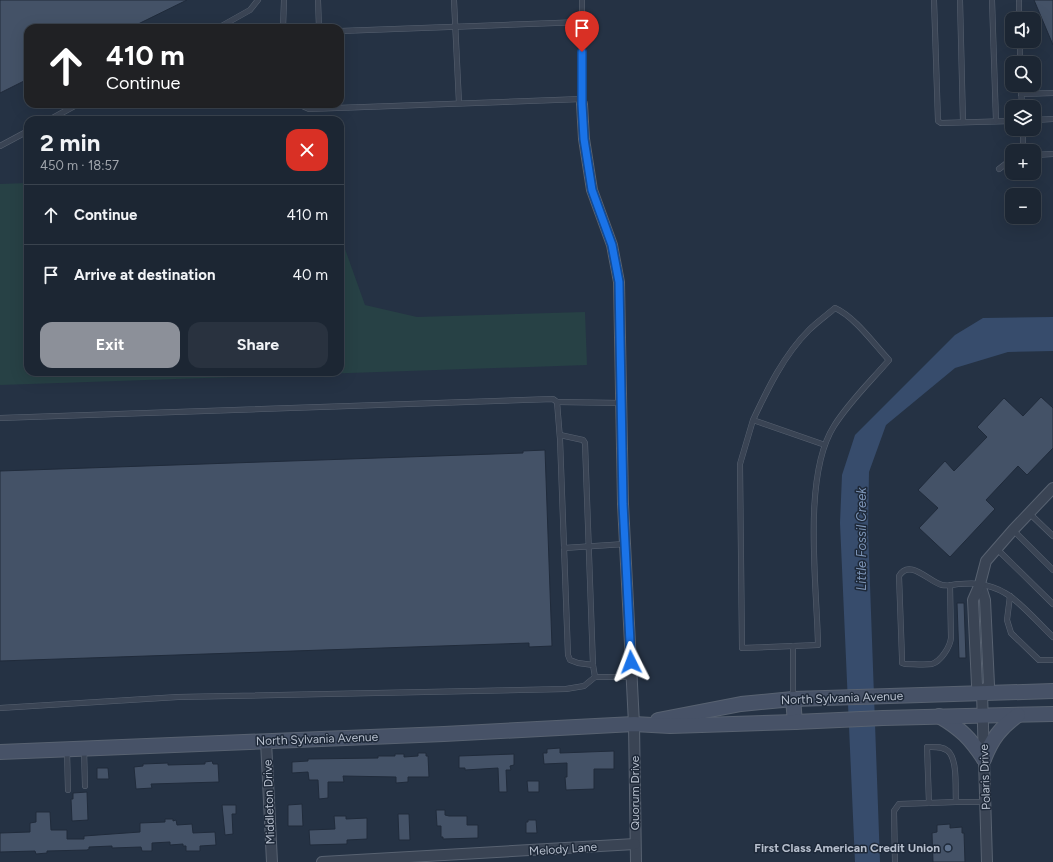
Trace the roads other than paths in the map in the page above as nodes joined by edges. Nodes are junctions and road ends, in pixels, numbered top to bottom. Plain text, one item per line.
1 (258, 0) edge
2 (284, 0) edge
3 (318, 0) edge
4 (454, 0) edge
5 (582, 0) edge
6 (934, 0) edge
7 (960, 0) edge
8 (992, 0) edge
9 (1018, 0) edge
10 (1019, 12) edge
11 (582, 22) junction
12 (225, 24) edge
13 (283, 24) edge
14 (319, 24) edge
15 (455, 27) junction
16 (344, 31) edge
17 (1053, 93) edge
18 (1021, 94) joint
19 (1021, 100) edge
20 (582, 102) junction
21 (459, 103) junction
22 (344, 106) edge
23 (71, 108) edge
24 (56, 116) edge
25 (1053, 119) edge
26 (1041, 120) edge
27 (996, 121) junction
28 (1005, 121) edge
29 (964, 122) junction
30 (24, 133) edge
31 (0, 146) edge
32 (1053, 154) edge
33 (1041, 155) edge
34 (1005, 164) edge
35 (999, 169) dead end
36 (557, 402) junction
37 (622, 403) junction
38 (0, 418) edge
39 (753, 420) junction
40 (560, 435) junction
41 (825, 445) junction
42 (1051, 493) edge
43 (1029, 513) junction
44 (1012, 530) junction
45 (1053, 536) edge
46 (625, 544) junction
47 (589, 546) junction
48 (564, 548) junction
49 (996, 548) junction
50 (1053, 570) edge
51 (980, 584) junction
52 (950, 585) junction
53 (1010, 596) junction
54 (1053, 604) edge
55 (1053, 637) edge
56 (793, 646) junction
57 (1053, 660) edge
58 (593, 665) junction
59 (595, 677) junction
60 (632, 677) junction
61 (1053, 690) edge
62 (982, 692) junction
63 (793, 699) junction
64 (0, 708) edge
65 (1053, 714) edge
66 (1018, 715) junction
67 (939, 716) junction
68 (983, 716) junction
69 (795, 722) junction
70 (634, 724) junction
71 (266, 741) junction
72 (84, 748) junction
73 (67, 749) junction
74 (0, 752) edge
75 (984, 759) junction
76 (85, 786) dead end
77 (68, 790) dead end
78 (956, 802) junction
79 (985, 802) junction
80 (929, 803) junction
81 (635, 844) junction
82 (272, 862) edge
83 (322, 862) edge
84 (636, 862) edge
85 (895, 862) edge
86 (987, 862) edge

1 - 12 lane
2 - 13 lane
3 - 14 lane
4 - 15 lane
5 - 11 lane
6 - 29 lane
7 - 29 lane
8 - 27 lane
9 - 10 lane
11 - 15 lane
11 - 20 lane
15 - 16 lane
15 - 21 lane
17 - 18 lane
18 - 19 lane
20 - 21 lane
20 - 37 street, Quorum Drive
21 - 22 lane
23 - 24 lane
25 - 26 lane
27 - 28 lane
27 - 29 lane
30 - 31 lane
32 - 33 lane
34 - 35 lane
36 - 37 lane
36 - 38 lane
36 - 40 lane
37 - 46 street, Quorum Drive
39 - 41 lane
39 - 41 lane
39 - 56 lane
40 - 47 lane
40 - 48 lane
41 - 56 lane
42 - 43 street, Polaris Drive
43 - 44 street, Polaris Drive
43 - 45 lane
44 - 49 street, Polaris Drive
44 - 50 lane
46 - 47 lane
46 - 60 street, Quorum Drive
47 - 48 lane
47 - 58 lane
48 - 58 lane
49 - 51 street, Polaris Drive
49 - 54 lane
51 - 52 lane
51 - 53 lane
51 - 62 street, Polaris Drive
52 - 52 lane
53 - 55 lane
53 - 57 lane
56 - 63 lane
58 - 59 lane
59 - 60 lane
59 - 64 lane
60 - 70 street, Quorum Drive
61 - 62 street, North Sylvania Avenue
62 - 63 street, North Sylvania Avenue
62 - 68 street, Polaris Drive
63 - 69 street
63 - 70 street, North Sylvania Avenue
65 - 66 street, North Sylvania Avenue
66 - 68 street, North Sylvania Avenue
66 - 75 street
67 - 68 street, North Sylvania Avenue
67 - 69 street, North Sylvania Avenue
67 - 75 street
68 - 75 street, Polaris Drive
69 - 70 street, North Sylvania Avenue
70 - 71 street, North Sylvania Avenue
70 - 81 street, Quorum Drive
71 - 72 street, North Sylvania Avenue
71 - 82 street, Middleton Drive
72 - 73 street, North Sylvania Avenue
72 - 76 lane
73 - 74 street, North Sylvania Avenue
73 - 77 lane
75 - 79 street, Polaris Drive
78 - 79 lane
78 - 80 lane
78 - 80 lane
79 - 86 street, Polaris Drive
80 - 85 lane
81 - 83 street, Melody Lane
81 - 84 street, Quorum Drive

